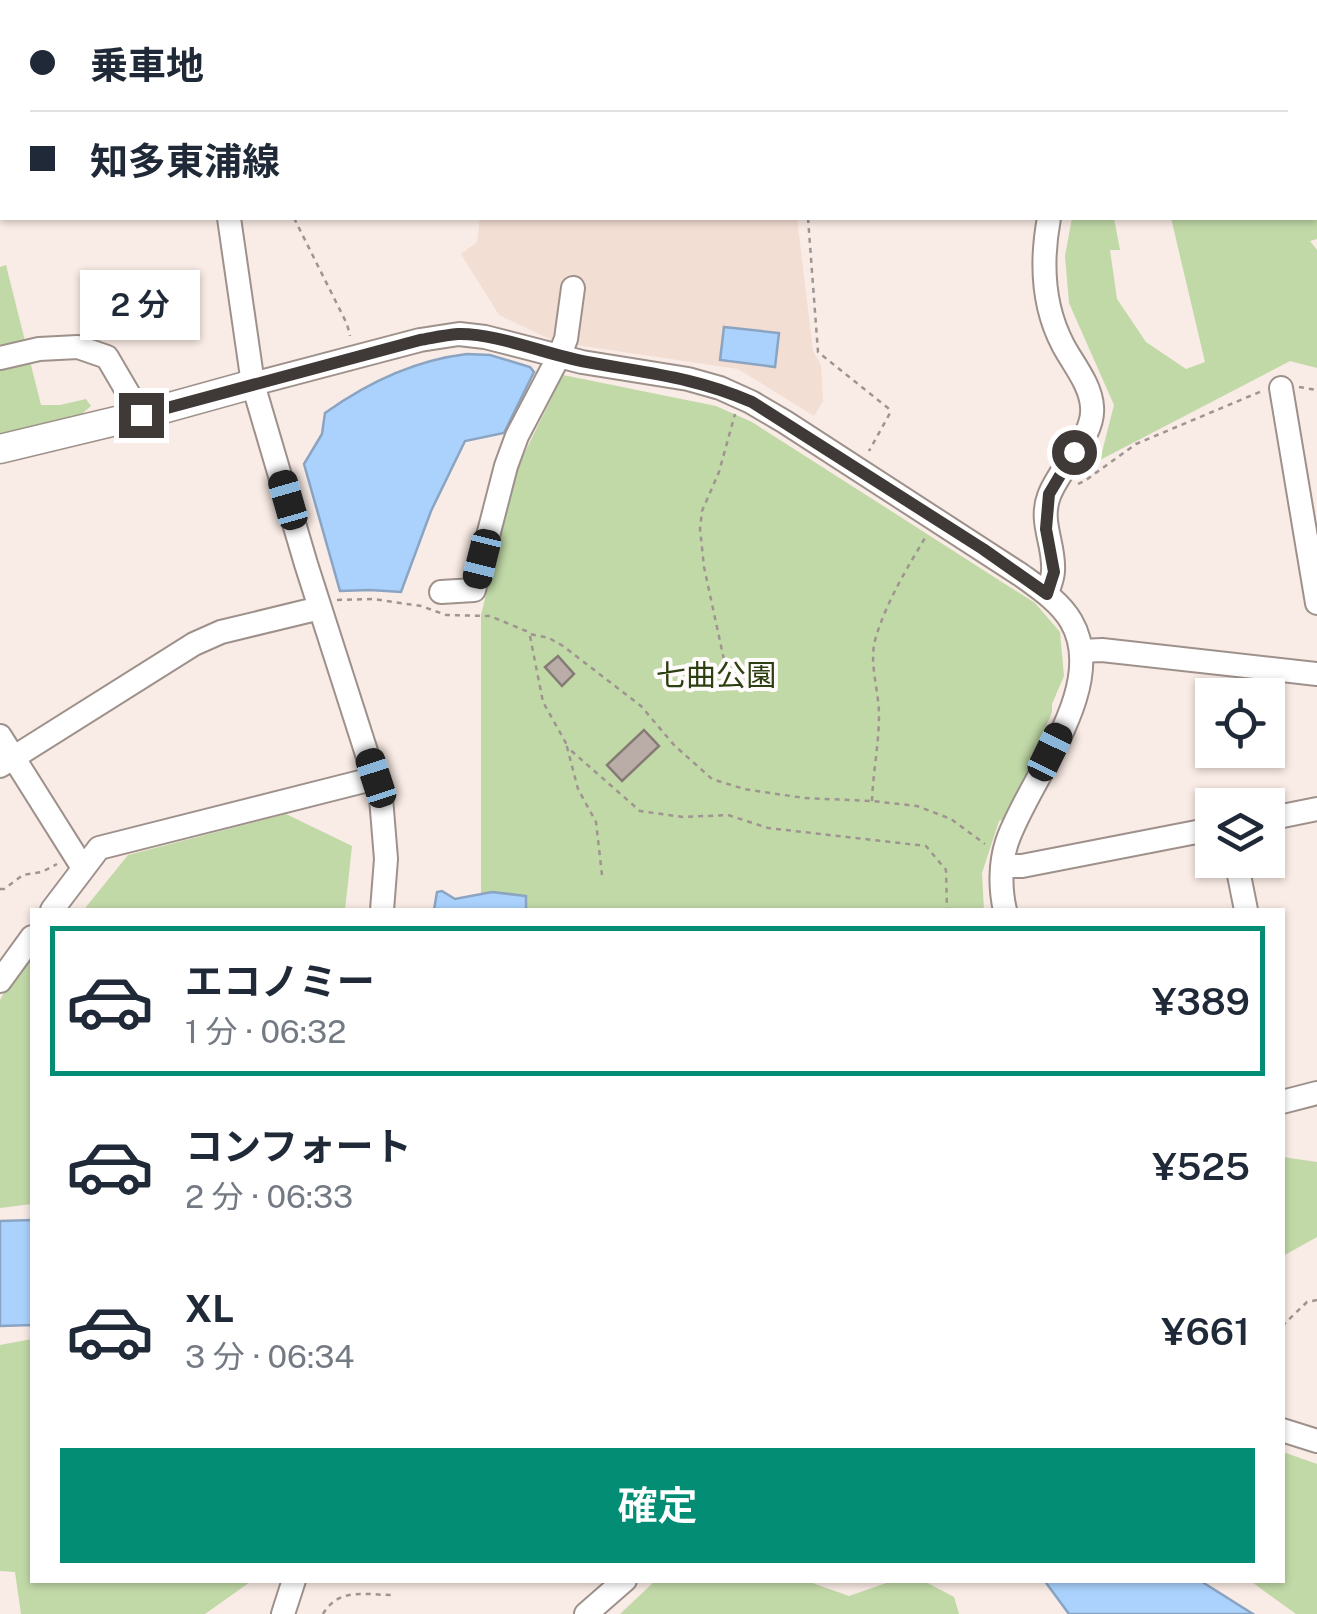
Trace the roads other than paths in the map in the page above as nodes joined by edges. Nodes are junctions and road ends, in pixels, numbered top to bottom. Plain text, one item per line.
1 (230, 220) edge
2 (1049, 220) edge
3 (573, 288) dead end
4 (560, 356) junction
5 (0, 358) edge
6 (253, 384) junction
7 (1281, 388) road end
8 (141, 415) junction
9 (0, 449) edge
10 (441, 592) dead end
11 (1047, 594) junction
12 (1317, 603) edge
13 (320, 608) junction
14 (1081, 651) junction
15 (1317, 674) edge
16 (0, 736) edge
17 (7, 762) edge
18 (376, 778) junction
19 (1317, 809) edge
20 (1285, 816) edge
21 (1195, 832) edge
22 (1003, 859) junction
23 (79, 861) junction
24 (1240, 878) edge
25 (53, 908) edge
26 (382, 908) edge
27 (1005, 908) edge
28 (1246, 908) edge
29 (30, 940) edge
30 (0, 982) edge
31 (1317, 1093) edge
32 (1285, 1101) edge
33 (1285, 1431) edge
34 (1317, 1441) edge
35 (293, 1583) edge
36 (622, 1583) edge
37 (283, 1614) edge
38 (586, 1614) edge

1 - 6 street
2 - 11 street
3 - 4 street
4 - 6 street
4 - 10 street
4 - 11 street
5 - 8 street
6 - 8 main road
6 - 13 street
7 - 12 street
8 - 9 main road
11 - 14 street
13 - 17 street
13 - 18 street
14 - 15 street
14 - 22 street
16 - 17 street
17 - 23 street
18 - 23 street
18 - 26 street
19 - 20 street
21 - 22 street
22 - 27 street
23 - 25 street
24 - 28 street
29 - 30 street
31 - 32 street
33 - 34 street
35 - 37 street
36 - 38 street

